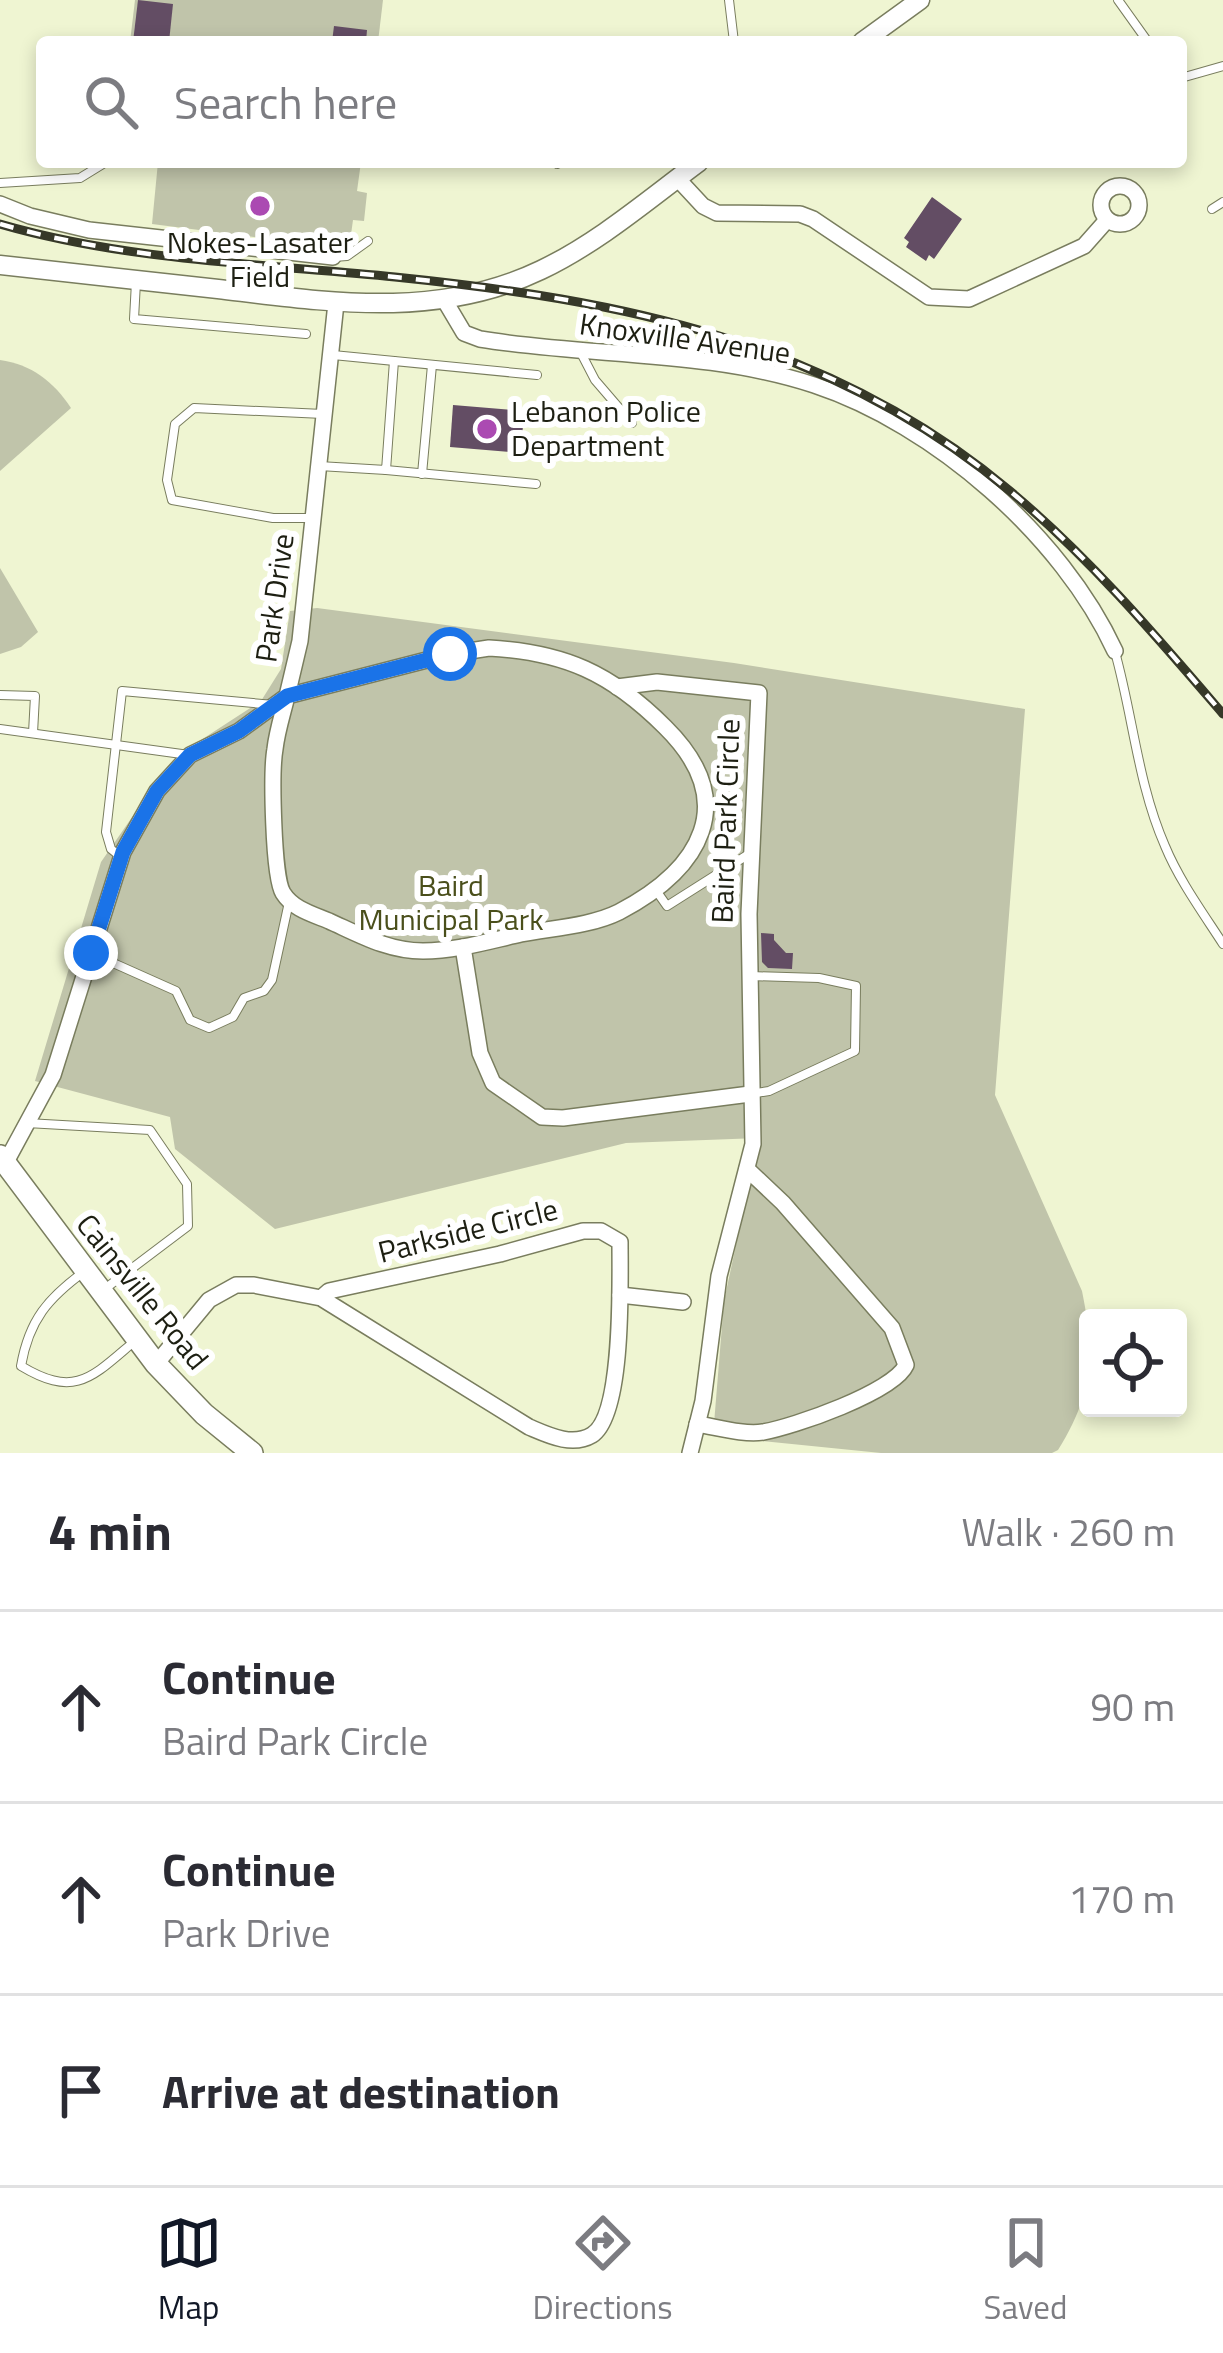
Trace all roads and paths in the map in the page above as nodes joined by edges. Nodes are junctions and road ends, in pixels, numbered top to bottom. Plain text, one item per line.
1 (729, 0) edge
2 (920, 0) edge
3 (1118, 0) edge
4 (733, 36) edge
5 (870, 36) edge
6 (1144, 36) edge
7 (1223, 66) edge
8 (1187, 76) edge
9 (96, 168) edge
10 (672, 170) edge
11 (0, 183) edge
12 (1223, 202) edge
13 (0, 203) edge
14 (1212, 208) dead end
15 (1107, 220) dead end
16 (368, 241) dead end
17 (333, 257) joint
18 (0, 265) edge
19 (136, 280) junction
20 (445, 301) junction
21 (337, 303) junction
22 (306, 334) dead end
23 (580, 351) junction
24 (331, 355) junction
25 (394, 361) junction
26 (432, 364) junction
27 (537, 375) dead end
28 (325, 414) junction
29 (632, 423) dead end
30 (319, 466) junction
31 (386, 470) junction
32 (422, 474) junction
33 (536, 484) dead end
34 (313, 518) junction
35 (1115, 650) joint
36 (617, 687) junction
37 (0, 695) edge
38 (281, 700) junction
39 (0, 729) edge
40 (33, 733) junction
41 (115, 743) junction
42 (190, 755) junction
43 (753, 851) junction
44 (121, 857) junction
45 (654, 888) junction
46 (290, 900) junction
47 (1223, 944) edge
48 (463, 947) junction
49 (91, 953) junction
50 (749, 975) junction
51 (750, 1094) junction
52 (27, 1123) junction
53 (2, 1167) edge
54 (747, 1169) junction
55 (85, 1271) junction
56 (100, 1292) junction
57 (620, 1295) junction
58 (321, 1298) junction
59 (682, 1302) dead end
60 (137, 1340) junction
61 (156, 1364) junction
62 (697, 1424) junction
63 (252, 1453) edge
64 (690, 1453) edge

1 - 4 lane
2 - 5 street
3 - 6 lane
7 - 8 lane
9 - 11 lane
10 - 15 street
10 - 20 street
12 - 14 lane
13 - 17 street
16 - 17 lane
18 - 19 street
19 - 21 street
19 - 22 lane
20 - 21 street
20 - 23 street, Knoxville Avenue
21 - 24 street, Park Drive
23 - 29 lane
23 - 35 street, Knoxville Avenue
24 - 25 lane
24 - 28 street, Park Drive
25 - 26 lane
25 - 31 lane
26 - 27 lane
26 - 32 lane
28 - 30 street, Park Drive
28 - 34 lane
30 - 31 lane
30 - 34 street, Park Drive
31 - 32 lane
32 - 33 lane
34 - 38 street, Park Drive
35 - 47 lane
36 - 38 street, Baird Park Circle
36 - 43 street, Baird Park Circle
36 - 45 street, Baird Park Circle
37 - 40 lane
38 - 41 lane
38 - 42 street, Park Drive
38 - 46 street
39 - 40 lane
40 - 41 lane
41 - 42 lane
41 - 44 lane
42 - 44 street, Park Drive
43 - 45 lane
43 - 50 street, Baird Park Circle
44 - 49 street, Park Drive
45 - 48 street, Baird Park Circle
46 - 48 street, Baird Park Circle
46 - 49 lane
48 - 51 street
49 - 52 street, Park Drive
50 - 51 street, Baird Park Circle
50 - 51 lane
51 - 54 street, Baird Park Circle
52 - 53 street, Park Drive
52 - 56 lane
53 - 55 main road, Cainsville Road
54 - 62 street, Baird Park Circle
54 - 62 street
55 - 56 main road, Cainsville Road
55 - 60 lane
56 - 60 main road, Cainsville Road
57 - 58 street, Parkside Circle
57 - 58 street, Parkside Circle
57 - 59 street
58 - 61 street, Parkside Circle
60 - 61 main road, Cainsville Road
61 - 63 main road, Cainsville Road
62 - 64 street, Baird Park Circle

